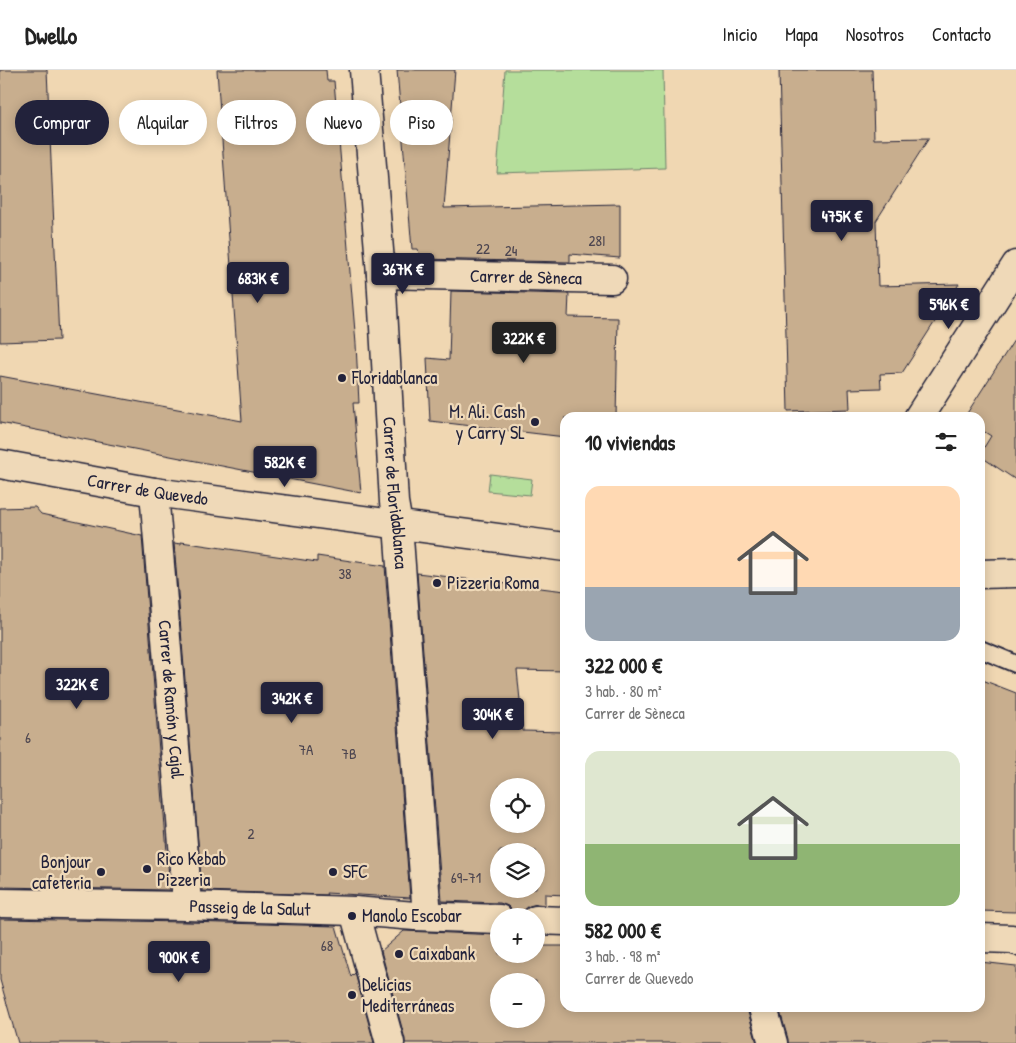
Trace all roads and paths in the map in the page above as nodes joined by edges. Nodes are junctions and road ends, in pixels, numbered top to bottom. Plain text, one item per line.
1 (364, 70) edge
2 (1016, 265) edge
3 (381, 274) junction
4 (612, 279) dead end
5 (922, 412) edge
6 (0, 464) edge
7 (154, 492) junction
8 (398, 525) junction
9 (560, 546) edge
10 (1016, 573) edge
11 (985, 574) edge
12 (985, 651) edge
13 (1016, 664) edge
14 (0, 903) edge
15 (186, 906) junction
16 (354, 911) junction
17 (427, 916) junction
18 (490, 918) edge
19 (545, 920) edge
20 (560, 921) edge
21 (985, 938) edge
22 (1016, 941) edge
23 (764, 1012) edge
24 (390, 1043) edge
25 (773, 1043) edge

1 - 3 street, Carrer de Floridablanca
2 - 5 street
3 - 4 street, Carrer de Sèneca
3 - 8 street, Carrer de Floridablanca
6 - 7 street, Carrer de Quevedo
7 - 8 street, Carrer de Quevedo
7 - 15 street, Carrer de Ramón y Cajal
8 - 9 street, Carrer de Quevedo
8 - 17 street, Carrer de Floridablanca
10 - 11 street
12 - 13 lane
14 - 15 street, Passeig de la Salut
15 - 16 street, Passeig de la Salut
16 - 17 street, Passeig de la Salut
16 - 24 street
17 - 18 street, Passeig de la Salut
19 - 20 street
21 - 22 street
23 - 25 street

